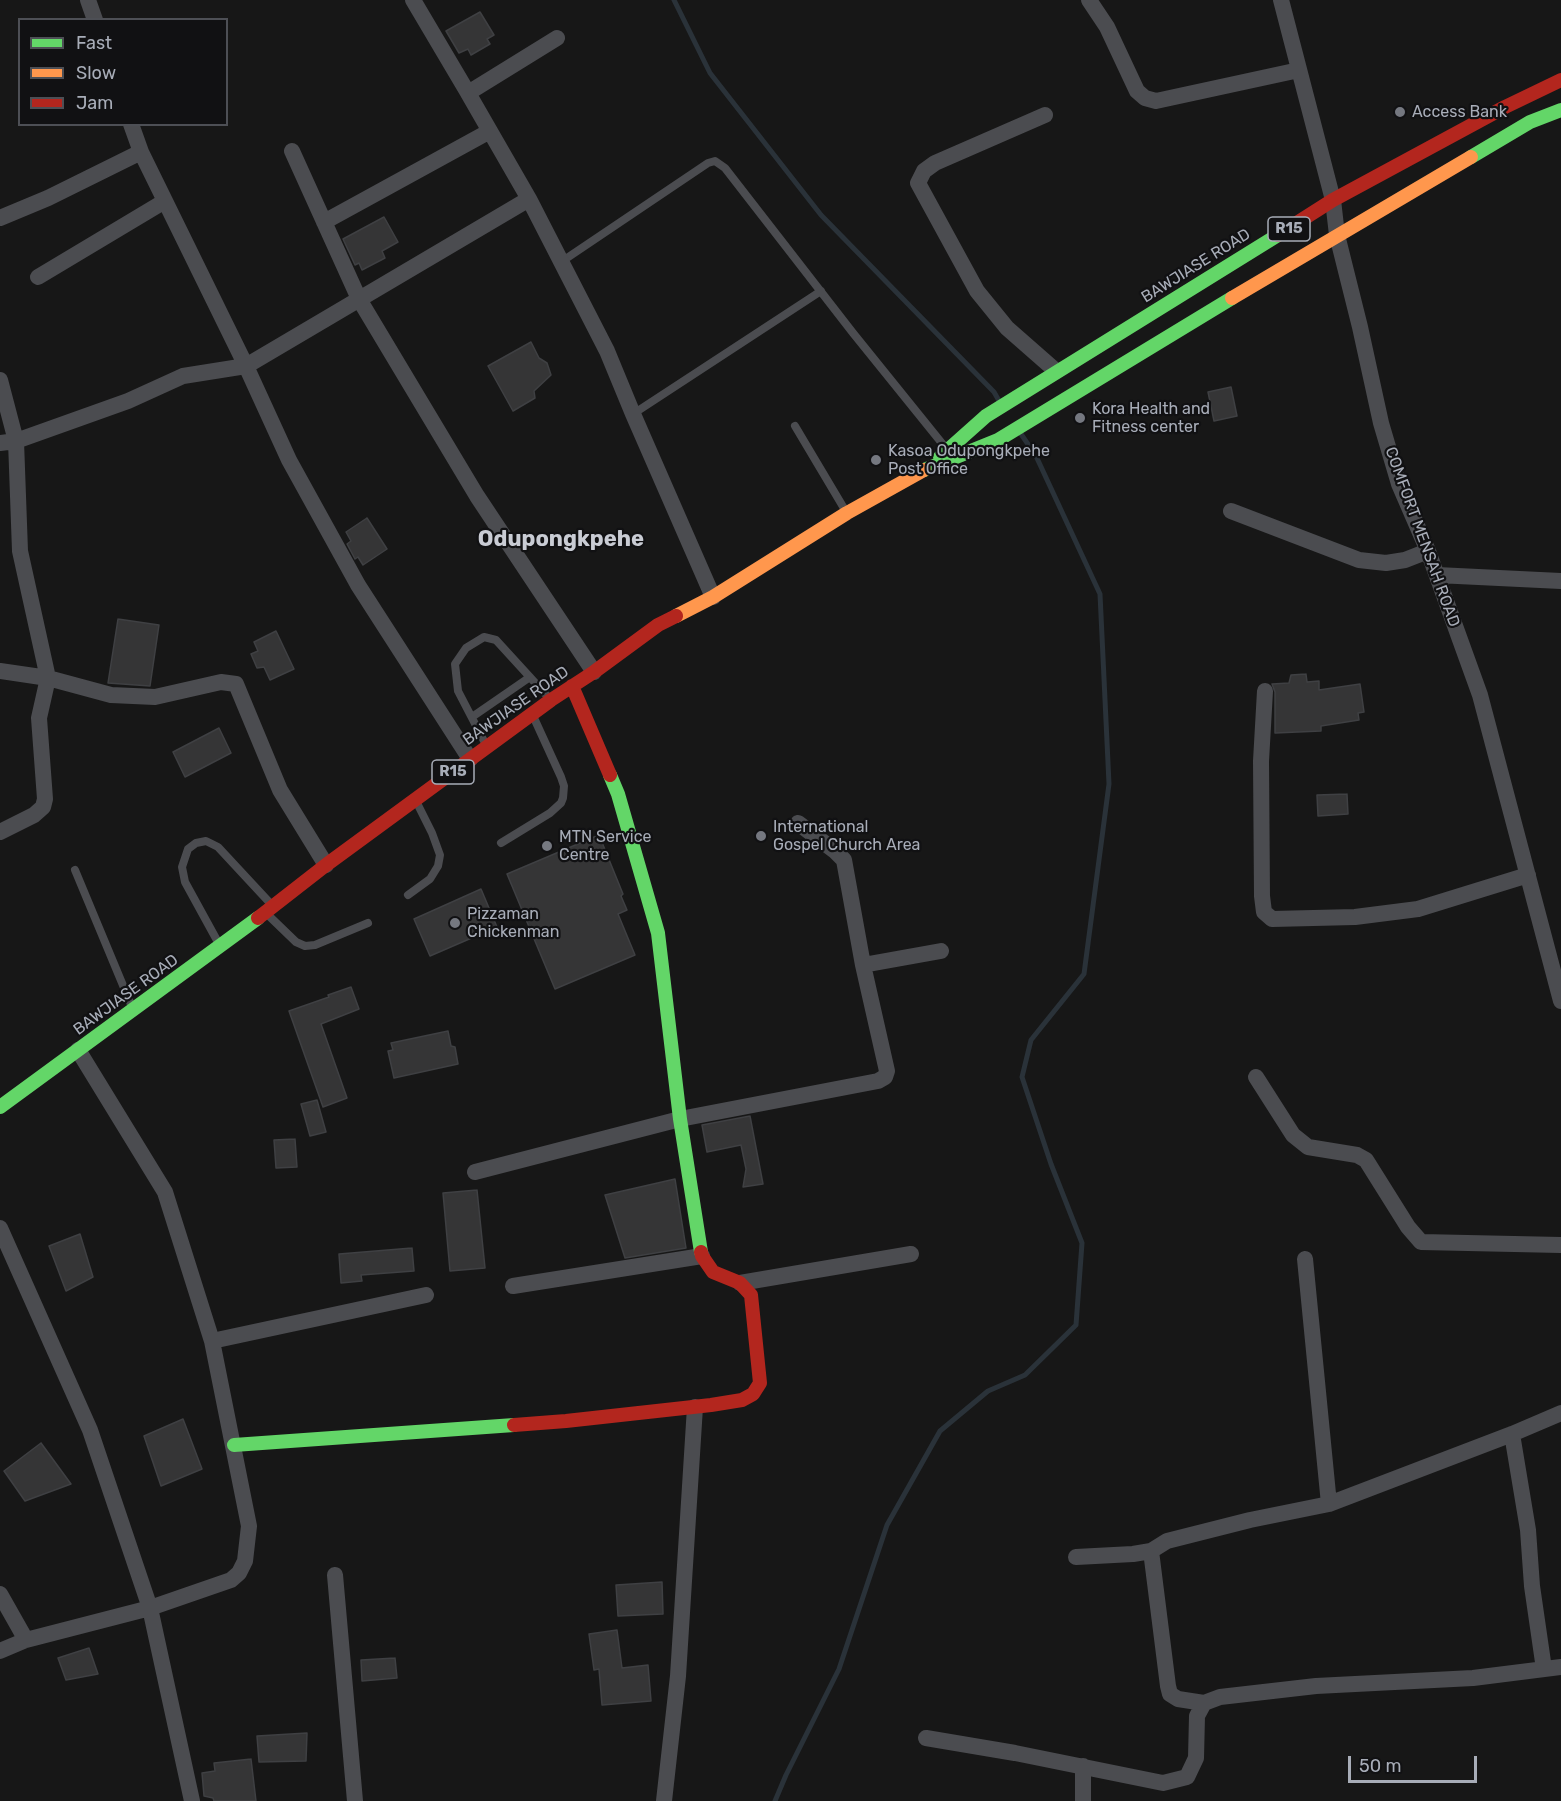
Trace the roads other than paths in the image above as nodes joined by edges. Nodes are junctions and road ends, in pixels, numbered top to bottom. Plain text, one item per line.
1 (88, 0) edge
2 (413, 0) edge
3 (1089, 0) edge
4 (1281, 0) edge
5 (94, 18) edge
6 (557, 38) dead end
7 (1299, 70) junction
8 (1561, 80) edge
9 (468, 93) junction
10 (1561, 110) edge
11 (1045, 115) dead end
12 (133, 126) edge
13 (490, 131) junction
14 (141, 152) junction
15 (292, 152) dead end
16 (529, 199) junction
17 (1333, 200) junction
18 (165, 201) junction
19 (0, 218) edge
20 (324, 222) junction
21 (1337, 235) junction
22 (561, 262) junction
23 (38, 277) dead end
24 (821, 291) junction
25 (359, 299) junction
26 (246, 366) junction
27 (1056, 371) junction
28 (0, 380) edge
29 (633, 414) junction
30 (795, 426) dead end
31 (8, 442) edge
32 (948, 450) junction
33 (926, 469) junction
34 (1231, 511) dead end
35 (847, 513) junction
36 (1428, 551) junction
37 (1437, 575) junction
38 (1561, 581) edge
39 (712, 597) junction
40 (0, 671) edge
41 (594, 672) junction
42 (530, 677) junction
43 (48, 678) junction
44 (572, 686) junction
45 (1265, 691) dead end
46 (551, 699) junction
47 (532, 714) junction
48 (472, 717) junction
49 (487, 746) junction
50 (470, 759) junction
51 (416, 801) junction
52 (798, 823) dead end
53 (0, 832) edge
54 (501, 843) dead end
55 (326, 865) junction
56 (75, 870) dead end
57 (1528, 875) junction
58 (408, 895) dead end
59 (269, 909) junction
60 (368, 923) dead end
61 (220, 946) junction
62 (941, 951) dead end
63 (863, 965) junction
64 (1561, 1001) edge
65 (133, 1011) junction
66 (78, 1050) junction
67 (1256, 1077) dead end
68 (0, 1107) edge
69 (680, 1119) junction
70 (476, 1172) dead end
71 (0, 1227) edge
72 (1561, 1245) edge
73 (911, 1254) dead end
74 (702, 1256) junction
75 (1305, 1259) dead end
76 (740, 1282) junction
77 (513, 1286) dead end
78 (426, 1295) dead end
79 (212, 1341) junction
80 (695, 1407) junction
81 (1561, 1413) edge
82 (1512, 1434) junction
83 (234, 1445) junction
84 (1329, 1504) junction
85 (1151, 1551) junction
86 (1077, 1557) dead end
87 (335, 1575) dead end
88 (0, 1594) edge
89 (150, 1608) junction
90 (26, 1640) junction
91 (0, 1651) edge
92 (1553, 1668) edge
93 (1204, 1703) junction
94 (926, 1738) dead end
95 (1083, 1766) junction
96 (192, 1801) edge
97 (355, 1801) edge
98 (664, 1801) edge
99 (1083, 1801) edge

1 - 5 street
2 - 9 street
3 - 7 street
4 - 7 street, COMFORT MENSAH ROAD
6 - 9 street
7 - 17 street, COMFORT MENSAH ROAD
8 - 17 main road, BAWJIASE ROAD / R15
9 - 13 street
10 - 21 main road, BAWJIASE ROAD / R15
11 - 27 street
12 - 14 street
13 - 16 street
13 - 20 street
14 - 18 street
14 - 19 street
15 - 20 street
16 - 22 street
16 - 25 street
17 - 21 street, COMFORT MENSAH ROAD
17 - 27 main road, BAWJIASE ROAD / R15
18 - 23 street
18 - 26 street
20 - 25 street
21 - 33 main road, BAWJIASE ROAD / R15
21 - 36 street, COMFORT MENSAH ROAD
22 - 24 lane
22 - 29 street
24 - 29 lane
24 - 32 lane
25 - 26 street
25 - 41 street
26 - 31 street
26 - 50 street
27 - 32 main road, BAWJIASE ROAD / R15
28 - 31 street
29 - 39 street
30 - 35 lane
31 - 43 street
32 - 33 main road, BAWJIASE ROAD / R15
33 - 35 main road, BAWJIASE ROAD / R15
34 - 36 street
35 - 39 main road, BAWJIASE ROAD / R15
36 - 37 street, COMFORT MENSAH ROAD
37 - 38 street
37 - 57 street, COMFORT MENSAH ROAD
39 - 41 main road, BAWJIASE ROAD / R15
40 - 43 street
41 - 44 main road, BAWJIASE ROAD / R15
42 - 46 lane
42 - 48 lane
42 - 48 lane
43 - 53 street
43 - 55 street
44 - 46 main road, BAWJIASE ROAD / R15
44 - 69 main road
45 - 57 street
46 - 47 main road, BAWJIASE ROAD / R15
47 - 49 main road, BAWJIASE ROAD / R15
47 - 54 lane
48 - 49 lane
49 - 50 main road, BAWJIASE ROAD / R15
50 - 51 main road, BAWJIASE ROAD / R15
51 - 55 main road, BAWJIASE ROAD / R15
51 - 58 lane
52 - 63 street
55 - 59 main road, BAWJIASE ROAD / R15
56 - 65 lane
57 - 64 street, COMFORT MENSAH ROAD
59 - 60 lane
59 - 61 main road, BAWJIASE ROAD / R15
59 - 61 lane
61 - 65 main road, BAWJIASE ROAD / R15
62 - 63 street
63 - 69 street
65 - 66 main road, BAWJIASE ROAD / R15
66 - 68 main road, BAWJIASE ROAD / R15
66 - 79 street
67 - 72 street
69 - 70 street
69 - 74 main road
71 - 89 street
73 - 76 street
74 - 76 main road
74 - 77 street
75 - 84 street
76 - 80 main road
78 - 79 street
79 - 83 street
80 - 83 main road
80 - 98 street
81 - 82 street
82 - 84 street
82 - 92 street
83 - 89 street
84 - 85 street
85 - 86 street
85 - 93 street
87 - 97 street
88 - 90 street
89 - 90 street
89 - 96 street
90 - 91 street
92 - 93 street
93 - 95 street
94 - 95 street
95 - 99 street

